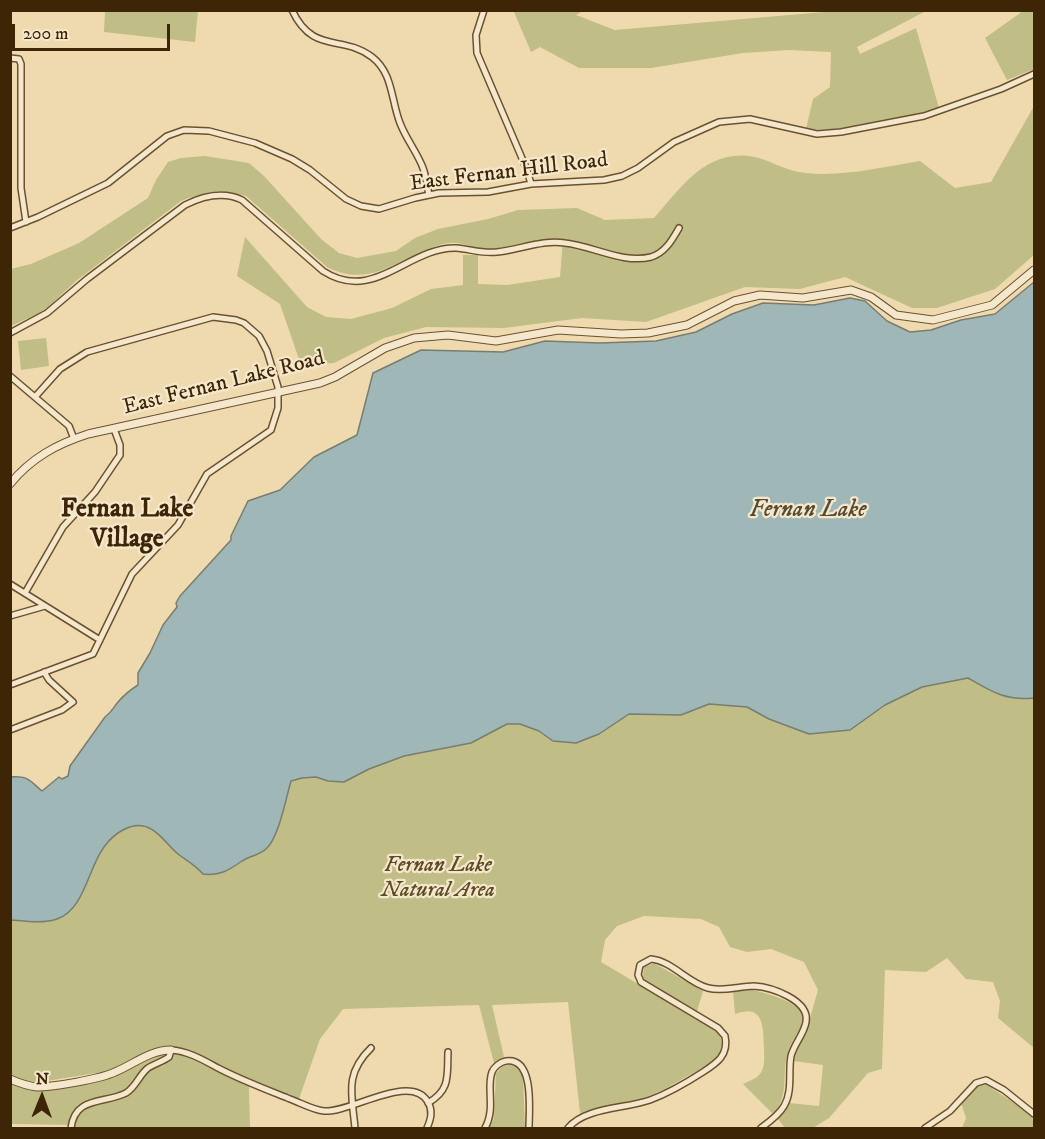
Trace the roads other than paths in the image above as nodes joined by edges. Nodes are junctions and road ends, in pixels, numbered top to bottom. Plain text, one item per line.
1 (292, 10) edge
2 (484, 10) edge
3 (10, 58) edge
4 (1035, 74) edge
5 (531, 184) junction
6 (429, 195) junction
7 (26, 222) junction
8 (10, 228) edge
9 (679, 228) dead end
10 (1035, 270) edge
11 (10, 333) edge
12 (10, 376) edge
13 (279, 392) junction
14 (35, 397) junction
15 (114, 429) junction
16 (74, 439) junction
17 (10, 484) edge
18 (10, 584) edge
19 (25, 593) junction
20 (45, 606) junction
21 (10, 616) edge
22 (100, 640) junction
23 (44, 672) junction
24 (10, 685) edge
25 (10, 730) edge
26 (371, 1048) dead end
27 (171, 1050) junction
28 (448, 1052) dead end
29 (10, 1079) edge
30 (428, 1103) junction
31 (353, 1105) junction
32 (1035, 1114) edge
33 (71, 1128) edge
34 (355, 1128) edge
35 (427, 1128) edge
36 (485, 1128) edge
37 (529, 1128) edge
38 (568, 1128) edge
39 (761, 1128) edge
40 (925, 1128) edge

1 - 6 street
2 - 5 street
3 - 7 street
4 - 5 street, East Fernan Hill Road
5 - 6 street, East Fernan Hill Road
6 - 7 street, East Fernan Hill Road
7 - 8 street, East Fernan Hill Road
9 - 11 street
10 - 13 street, East Fernan Lake Road
12 - 14 street
13 - 14 street
13 - 15 street, East Fernan Lake Road
13 - 22 street
14 - 16 street
15 - 16 street, East Fernan Lake Road
15 - 19 street
16 - 17 street, East Fernan Lake Road
18 - 19 street
19 - 20 street
20 - 21 street
20 - 22 street
22 - 23 street
23 - 24 street
23 - 25 street
26 - 31 street
27 - 29 street
27 - 31 street
27 - 33 street
28 - 30 street
30 - 31 street
30 - 35 street
31 - 34 street
32 - 40 street
36 - 37 street
38 - 39 street

